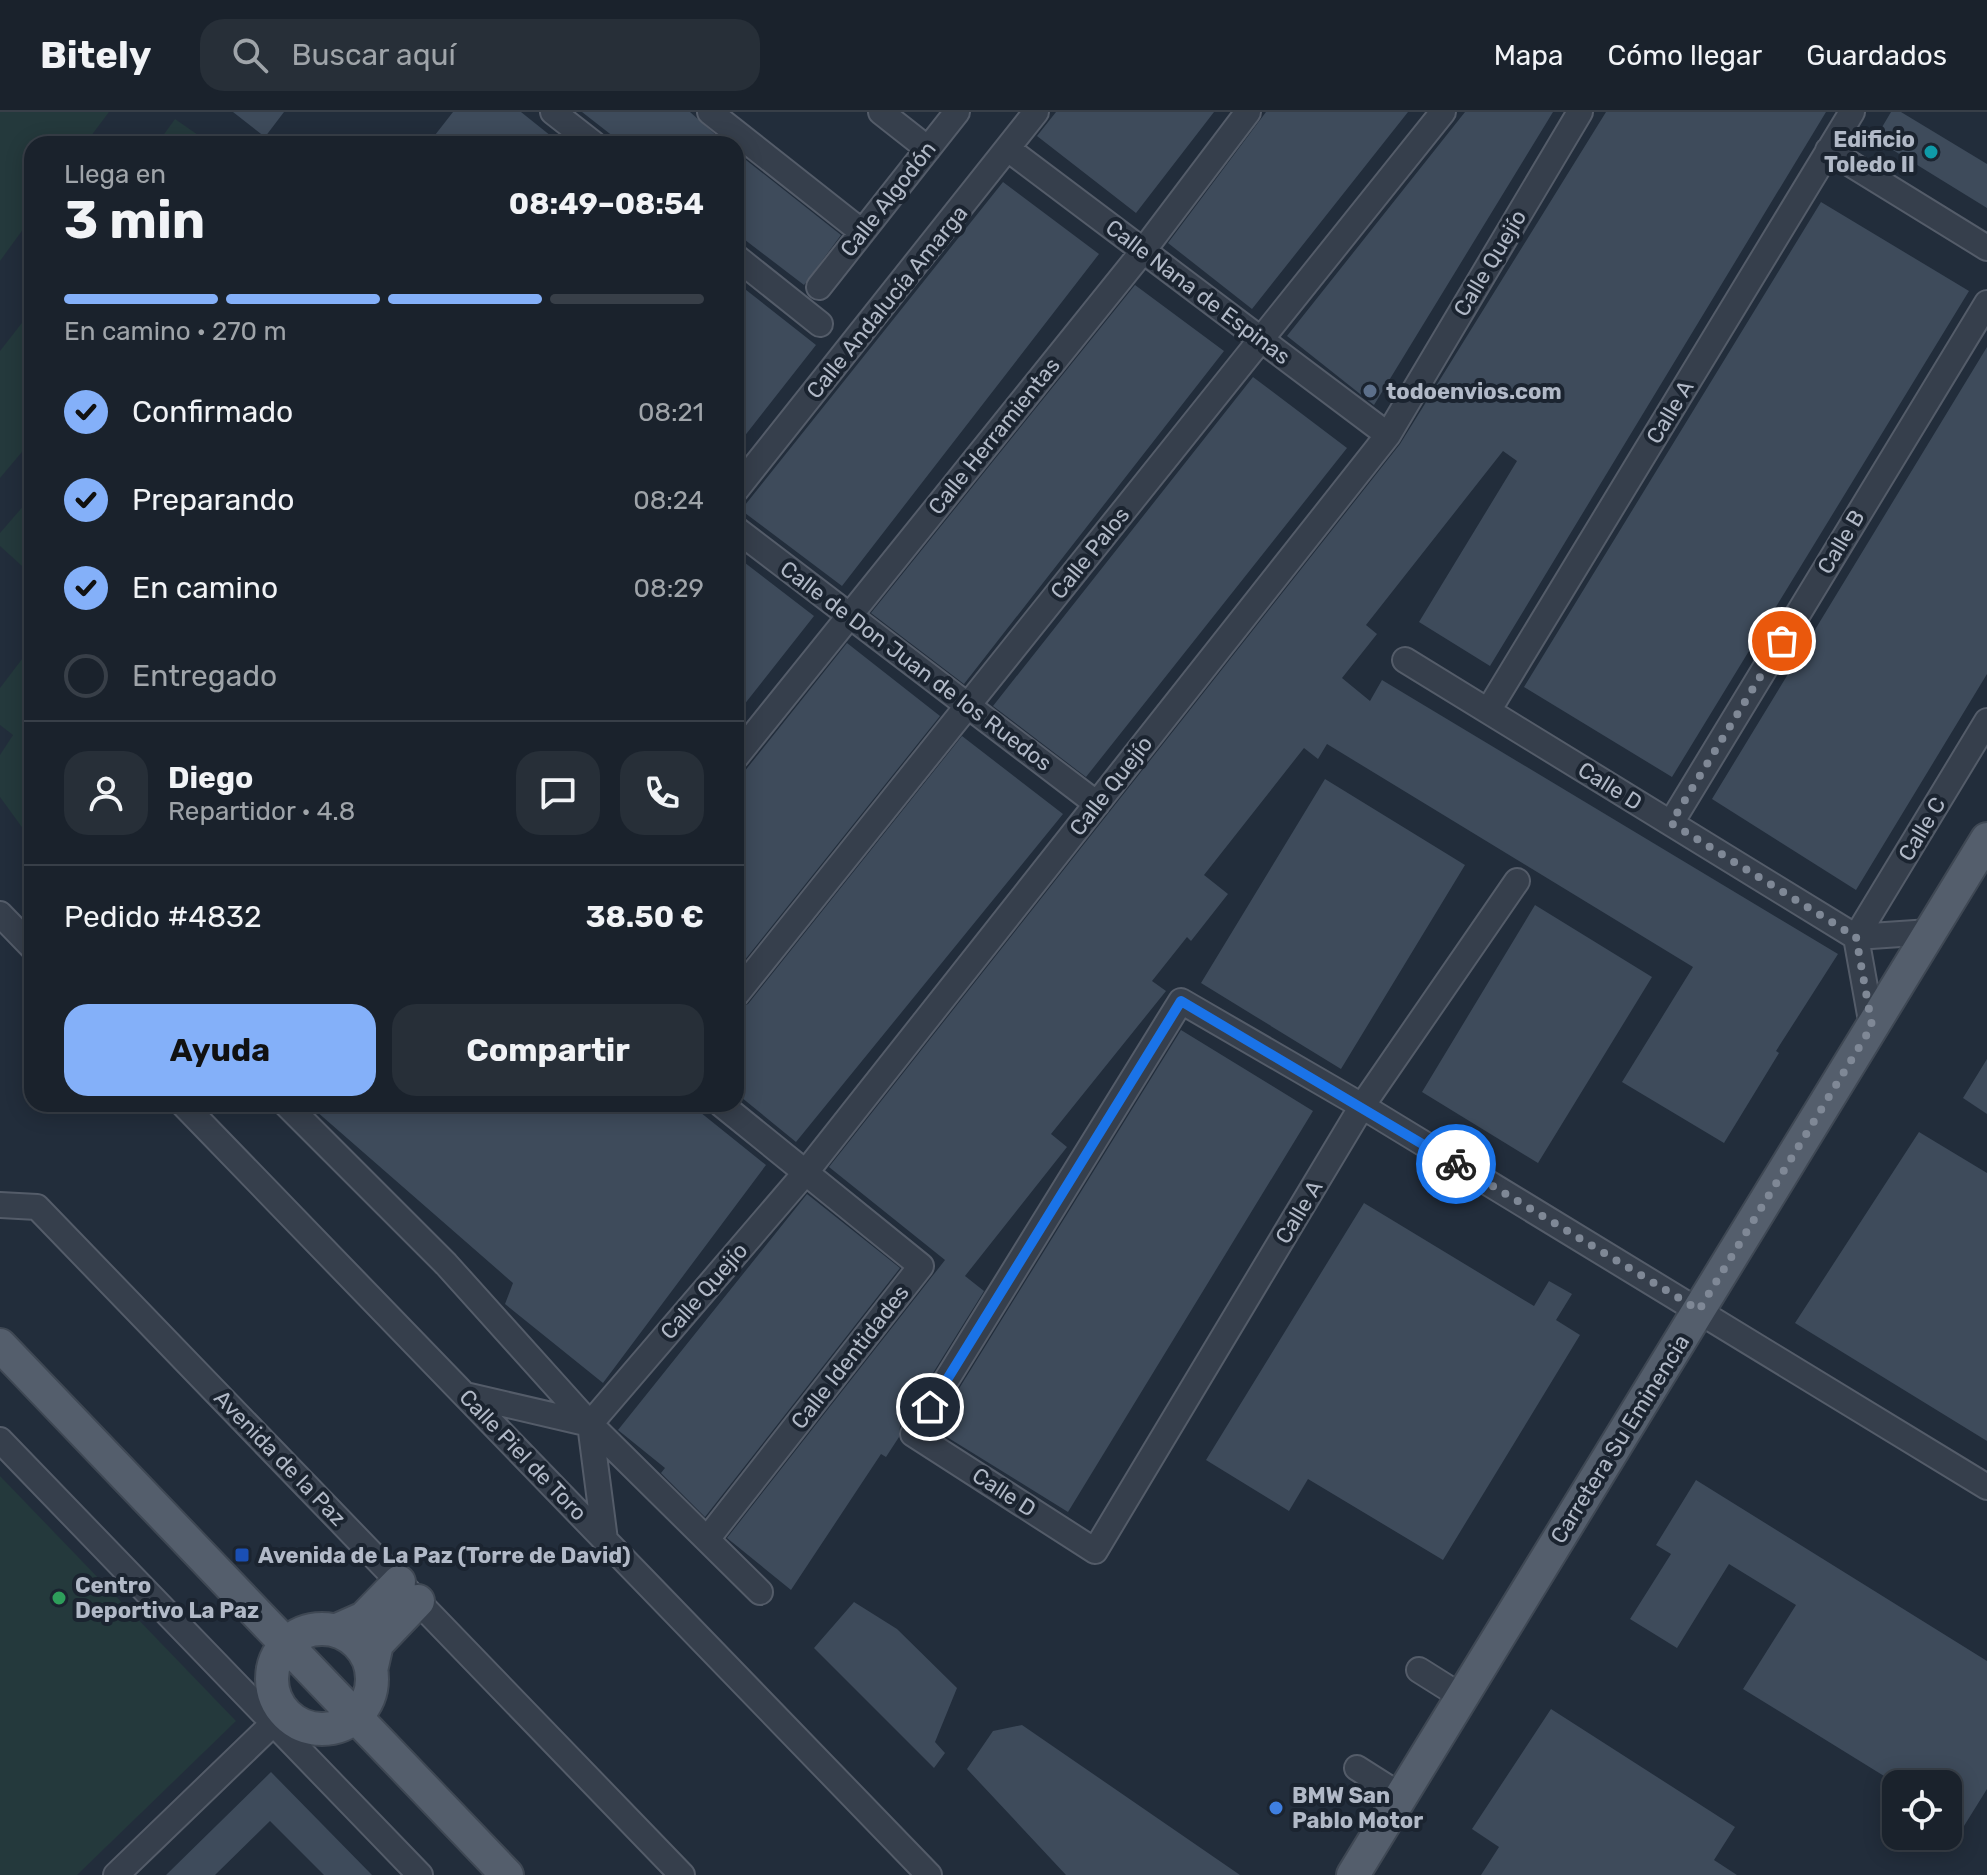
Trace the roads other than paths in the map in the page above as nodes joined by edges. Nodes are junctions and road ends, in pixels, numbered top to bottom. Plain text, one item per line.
1 (553, 112) edge
2 (710, 112) edge
3 (881, 112) edge
4 (957, 112) edge
5 (1036, 112) edge
6 (1248, 112) edge
7 (1443, 112) edge
8 (1580, 112) edge
9 (1852, 112) edge
10 (584, 136) edge
11 (740, 136) edge
12 (744, 139) edge
13 (928, 149) junction
14 (1008, 149) junction
15 (1828, 150) junction
16 (862, 232) junction
17 (1987, 248) edge
18 (1143, 251) junction
19 (744, 263) edge
20 (819, 287) dead end
21 (1987, 303) edge
22 (820, 324) dead end
23 (1261, 339) junction
24 (1388, 435) junction
25 (744, 480) edge
26 (744, 535) edge
27 (850, 616) junction
28 (1405, 660) dead end
29 (968, 705) junction
30 (1488, 711) junction
31 (1987, 721) edge
32 (744, 747) edge
33 (1097, 804) junction
34 (1671, 823) junction
35 (1987, 839) edge
36 (1517, 881) dead end
37 (0, 914) edge
38 (1930, 932) junction
39 (1856, 937) junction
40 (24, 939) edge
41 (744, 985) edge
42 (1872, 1026) junction
43 (1362, 1106) junction
44 (191, 1112) edge
45 (294, 1112) edge
46 (731, 1112) edge
47 (806, 1172) junction
48 (0, 1205) edge
49 (1699, 1310) junction
50 (0, 1345) edge
51 (465, 1395) junction
52 (590, 1424) junction
53 (0, 1440) edge
54 (1987, 1487) edge
55 (708, 1538) junction
56 (605, 1540) junction
57 (1095, 1551) joint
58 (409, 1592) junction
59 (760, 1592) dead end
60 (337, 1630) junction
61 (286, 1644) junction
62 (372, 1666) junction
63 (1419, 1670) dead end
64 (1462, 1697) junction
65 (356, 1717) junction
66 (279, 1718) junction
67 (1357, 1768) dead end
68 (1401, 1796) junction
69 (130, 1870) edge
70 (420, 1875) edge
71 (507, 1875) edge
72 (682, 1875) edge
73 (929, 1875) edge
74 (1353, 1875) edge

1 - 10 street
2 - 11 street
3 - 13 street
4 - 13 street, Calle Algodón
5 - 14 street, Calle Andalucía Amarga
6 - 18 street, Calle Herramientas
7 - 23 street, Calle Palos
8 - 24 street, Calle Quejío
9 - 15 street, Calle A
12 - 16 street
13 - 16 street, Calle Algodón
14 - 18 street, Calle Nana de Espinas
14 - 25 street, Calle Andalucía Amarga
15 - 17 street
15 - 30 street, Calle A
16 - 20 street, Calle Algodón
18 - 23 street, Calle Nana de Espinas
18 - 27 street, Calle Herramientas
19 - 22 street
21 - 34 street, Calle B
23 - 24 street, Calle Nana de Espinas
23 - 29 street, Calle Palos
24 - 33 street, Calle Quejío
26 - 27 street, Calle de Don Juan de los Ruedos
27 - 29 street, Calle de Don Juan de los Ruedos
27 - 32 street, Calle Herramientas
28 - 30 street, Calle D
29 - 33 street, Calle de Don Juan de los Ruedos
29 - 41 street, Calle Palos
30 - 34 street, Calle D
31 - 39 street, Calle C
33 - 47 street, Calle Quejío
34 - 39 street, Calle D
35 - 38 main road, Carretera Su Eminencia
36 - 43 street, Calle A
37 - 40 street
38 - 39 street
38 - 42 main road, Carretera Su Eminencia
39 - 42 street
42 - 49 main road, Carretera Su Eminencia
43 - 49 street
43 - 57 street, Calle A
43 - 57 street, Calle D
44 - 51 street, Calle Piel de Toro
45 - 52 street
46 - 47 street, Calle Identidades
47 - 52 street, Calle Quejío
47 - 55 street, Calle Identidades
48 - 58 street, Avenida de la Paz
49 - 54 street
49 - 64 main road, Carretera Su Eminencia
50 - 61 main road
51 - 52 street
51 - 56 street, Calle Piel de Toro
52 - 55 street
52 - 56 street
53 - 66 street
55 - 59 street
56 - 73 street, Calle Piel de Toro
58 - 60 main road
58 - 62 main road
58 - 72 street, Avenida de la Paz
60 - 61 main road
60 - 62 main road
61 - 65 main road
61 - 66 main road
62 - 65 main road
63 - 64 street
64 - 68 main road, Carretera Su Eminencia
65 - 66 main road
65 - 71 main road
66 - 69 street
66 - 70 street
67 - 68 street
68 - 74 main road, Carretera Su Eminencia

